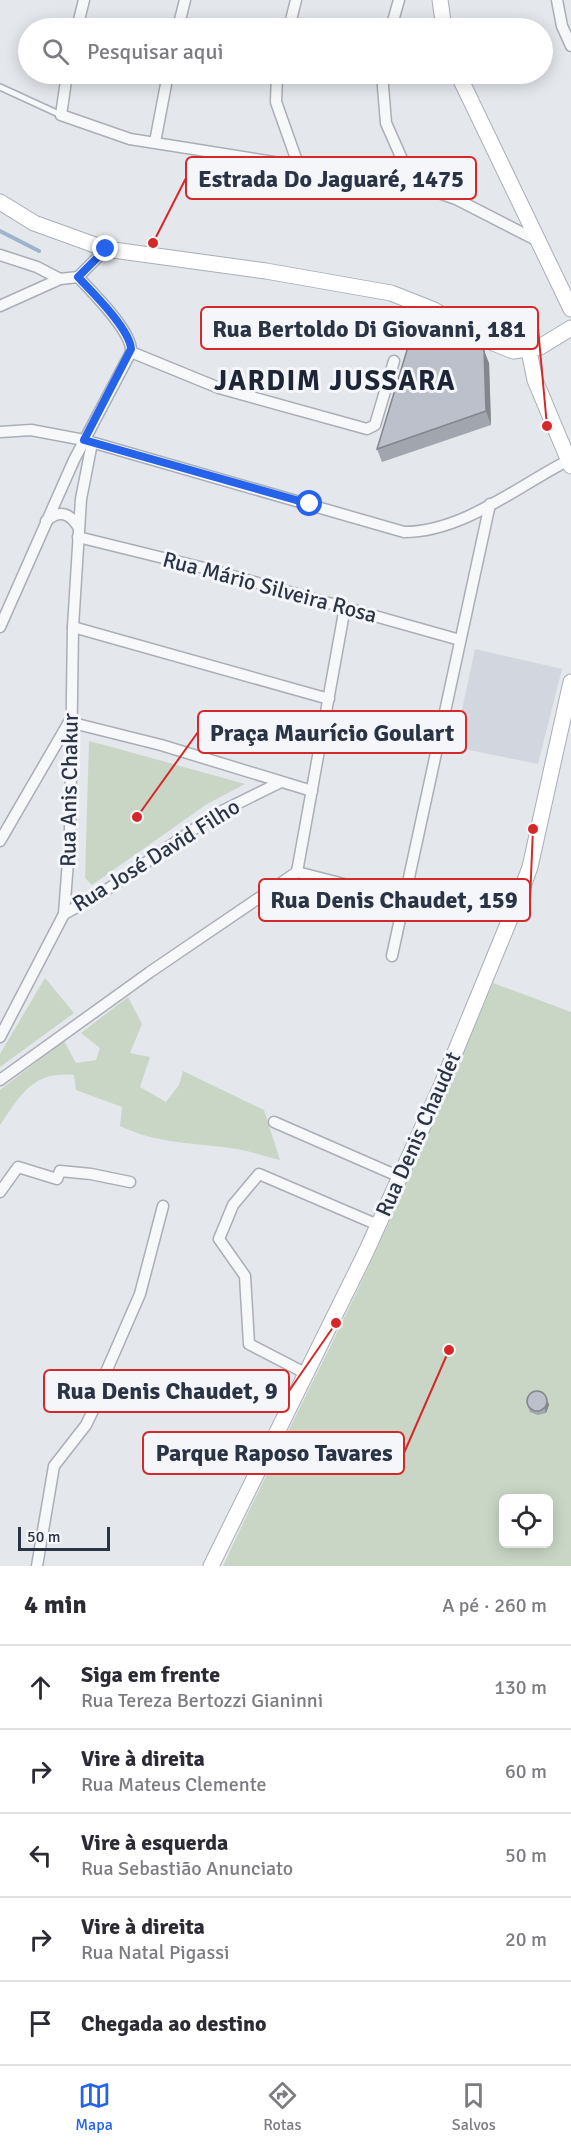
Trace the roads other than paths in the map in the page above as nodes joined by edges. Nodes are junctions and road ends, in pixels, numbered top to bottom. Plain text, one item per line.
1 (84, 0) edge
2 (185, 0) edge
3 (296, 0) edge
4 (399, 0) edge
5 (440, 0) edge
6 (557, 0) edge
7 (79, 18) edge
8 (180, 18) edge
9 (291, 18) edge
10 (394, 18) edge
11 (443, 18) edge
12 (571, 46) edge
13 (66, 84) edge
14 (166, 84) edge
15 (277, 84) edge
16 (383, 84) edge
17 (463, 84) edge
18 (0, 87) edge
19 (61, 115) junction
20 (155, 142) junction
21 (298, 164) junction
22 (413, 184) junction
23 (0, 202) edge
24 (538, 241) junction
25 (106, 249) junction
26 (0, 255) edge
27 (78, 277) junction
28 (60, 279) junction
29 (0, 306) edge
30 (571, 309) edge
31 (571, 328) edge
32 (529, 351) junction
33 (131, 352) junction
34 (394, 361) dead end
35 (0, 432) edge
36 (88, 442) junction
37 (570, 463) edge
38 (490, 504) junction
39 (46, 521) junction
40 (79, 532) junction
41 (345, 607) junction
42 (0, 627) edge
43 (73, 627) junction
44 (460, 640) junction
45 (571, 682) edge
46 (329, 699) junction
47 (69, 722) junction
48 (281, 782) junction
49 (312, 791) junction
50 (0, 841) edge
51 (297, 872) junction
52 (406, 900) junction
53 (64, 914) junction
54 (392, 956) dead end
55 (0, 1038) edge
56 (0, 1080) edge
57 (274, 1122) dead end
58 (400, 1177) junction
59 (130, 1182) dead end
60 (0, 1192) edge
61 (163, 1206) dead end
62 (378, 1225) junction
63 (305, 1373) junction
64 (37, 1566) edge
65 (211, 1566) edge

1 - 7 street
2 - 8 street
3 - 9 street
4 - 10 street
5 - 11 street
6 - 12 street
13 - 19 street
14 - 20 street
15 - 21 street
16 - 22 street
17 - 24 street
18 - 19 lane
19 - 20 street
20 - 21 street
21 - 22 street
22 - 24 street
23 - 25 street
24 - 30 street
25 - 27 street
25 - 32 street
26 - 28 street
27 - 28 street
27 - 33 street
28 - 29 street
31 - 32 street
32 - 37 street
33 - 34 street
33 - 36 street
35 - 36 street
36 - 38 street
36 - 39 street
36 - 40 street, Rua Anis Chakur
37 - 38 street
38 - 44 street
39 - 40 street
39 - 42 street
40 - 41 street, Rua Mário Silveira Rosa
40 - 43 street, Rua Anis Chakur
41 - 44 street, Rua Mário Silveira Rosa
41 - 46 street
43 - 46 street
43 - 47 street, Rua Anis Chakur
44 - 52 street
45 - 58 street, Rua Denis Chaudet
46 - 49 street
47 - 48 street
47 - 50 street
47 - 53 street, Rua Anis Chakur
48 - 49 street
48 - 53 street, Rua José David Filho
49 - 51 street
51 - 52 street
51 - 56 street
52 - 54 street
53 - 55 street, Rua Anis Chakur
57 - 58 street
58 - 62 street, Rua Denis Chaudet
59 - 60 street
61 - 64 street
62 - 63 street, Rua Denis Chaudet
62 - 63 street
63 - 65 street, Rua Denis Chaudet

